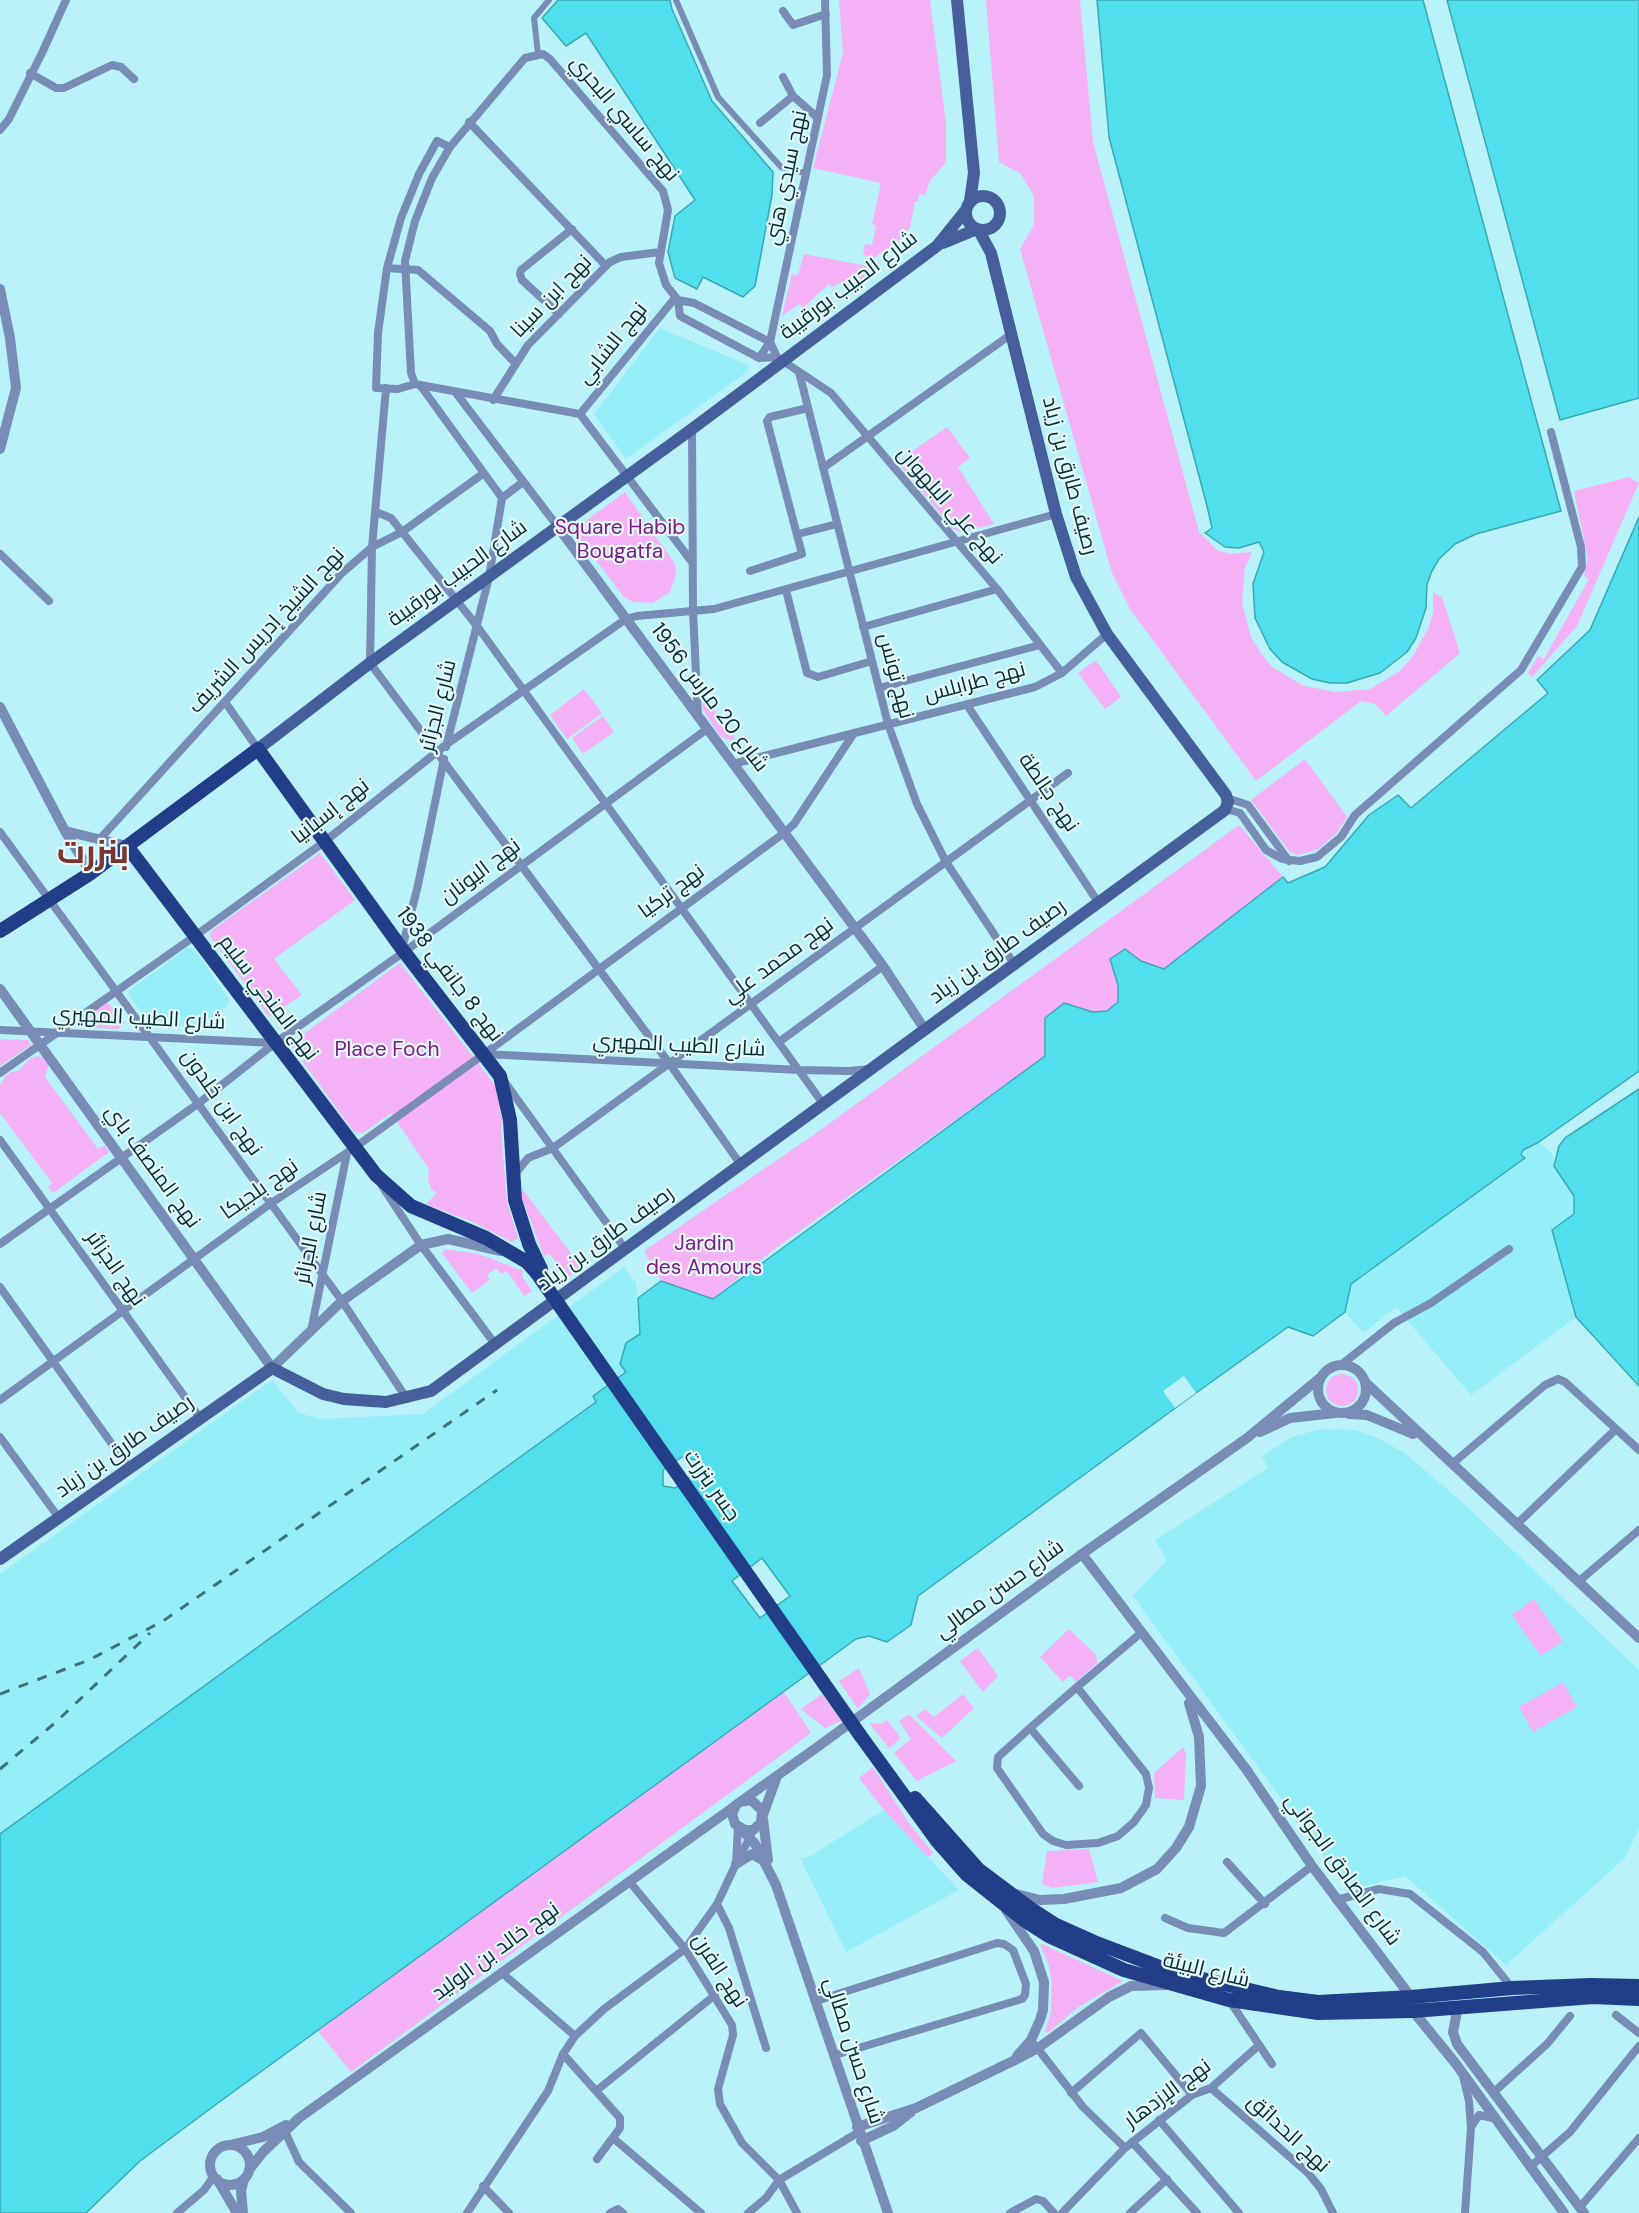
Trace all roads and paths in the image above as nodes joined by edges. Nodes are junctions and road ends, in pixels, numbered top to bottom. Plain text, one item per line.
1 (66, 0) edge
2 (549, 0) edge
3 (676, 0) edge
4 (825, 0) edge
5 (957, 0) edge
6 (783, 11) dead end
7 (826, 14) junction
8 (538, 54) junction
9 (30, 73) junction
10 (783, 77) dead end
11 (134, 79) dead end
12 (793, 96) junction
13 (818, 118) junction
14 (469, 122) junction
15 (760, 123) dead end
16 (0, 130) edge
17 (450, 147) junction
18 (805, 173) junction
19 (974, 173) junction
20 (987, 196) junction
21 (968, 206) junction
22 (997, 222) junction
23 (572, 228) junction
24 (978, 229) junction
25 (937, 246) junction
26 (660, 252) junction
27 (991, 253) junction
28 (606, 266) junction
29 (387, 268) junction
30 (405, 268) junction
31 (0, 289) edge
32 (676, 299) junction
33 (559, 314) junction
34 (1013, 333) junction
35 (5, 337) edge
36 (770, 342) junction
37 (759, 358) junction
38 (781, 359) junction
39 (516, 364) junction
40 (799, 372) junction
41 (417, 385) junction
42 (381, 388) junction
43 (456, 393) junction
44 (493, 400) junction
45 (808, 408) junction
46 (580, 414) junction
47 (692, 429) junction
48 (1551, 432) dead end
49 (866, 437) junction
50 (0, 449) edge
51 (823, 468) junction
52 (484, 473) junction
53 (628, 476) junction
54 (523, 482) junction
55 (502, 498) junction
56 (376, 512) junction
57 (1056, 514) junction
58 (837, 524) junction
59 (558, 527) junction
60 (402, 532) junction
61 (798, 534) junction
62 (958, 543) junction
63 (372, 547) junction
64 (0, 554) edge
65 (692, 563) junction
66 (750, 571) dead end
67 (849, 572) junction
68 (489, 577) junction
69 (996, 589) junction
70 (786, 590) junction
71 (49, 602) dead end
72 (456, 602) junction
73 (693, 611) junction
74 (626, 619) junction
75 (477, 626) junction
76 (863, 627) junction
77 (1107, 634) junction
78 (1040, 645) junction
79 (872, 661) junction
80 (370, 663) junction
81 (1062, 673) junction
82 (879, 688) junction
83 (522, 691) junction
84 (225, 702) junction
85 (967, 705) junction
86 (0, 708) edge
87 (698, 717) junction
88 (888, 724) junction
89 (708, 729) junction
90 (854, 733) junction
91 (447, 744) junction
92 (258, 749) junction
93 (436, 753) junction
94 (444, 762) junction
95 (733, 764) junction
96 (1068, 773) dead end
97 (1031, 799) junction
98 (1227, 804) junction
99 (605, 805) junction
100 (65, 831) junction
101 (0, 832) edge
102 (784, 833) junction
103 (99, 840) junction
104 (324, 842) junction
105 (127, 846) junction
106 (946, 862) junction
107 (521, 864) junction
108 (91, 873) junction
109 (49, 901) junction
110 (1098, 902) junction
111 (681, 908) junction
112 (855, 929) junction
113 (0, 931) edge
114 (195, 936) junction
115 (403, 951) junction
116 (1014, 964) junction
117 (883, 966) junction
118 (597, 969) junction
119 (0, 989) edge
120 (118, 991) junction
121 (752, 1005) junction
122 (0, 1030) edge
123 (925, 1030) junction
124 (30, 1031) junction
125 (57, 1033) junction
126 (152, 1038) junction
127 (779, 1042) junction
128 (275, 1043) junction
129 (39, 1044) junction
130 (484, 1054) junction
131 (669, 1063) junction
132 (873, 1069) junction
133 (800, 1070) junction
134 (0, 1073) edge
135 (500, 1076) junction
136 (199, 1103) junction
137 (824, 1105) junction
138 (0, 1140) edge
139 (553, 1148) junction
140 (350, 1150) junction
141 (121, 1157) junction
142 (741, 1165) junction
143 (375, 1175) junction
144 (514, 1177) junction
145 (270, 1204) junction
146 (50, 1209) junction
147 (0, 1244) edge
148 (421, 1245) junction
149 (1509, 1249) dead end
150 (626, 1250) junction
151 (194, 1259) junction
152 (531, 1263) junction
153 (323, 1275) junction
154 (0, 1287) edge
155 (342, 1301) junction
156 (123, 1311) junction
157 (311, 1331) junction
158 (495, 1344) junction
159 (52, 1362) junction
160 (1341, 1365) junction
161 (272, 1368) junction
162 (1321, 1377) junction
163 (1366, 1383) junction
164 (407, 1399) junction
165 (0, 1400) edge
166 (1340, 1413) junction
167 (200, 1419) junction
168 (1615, 1430) junction
169 (0, 1437) edge
170 (1422, 1437) junction
171 (1246, 1438) junction
172 (1639, 1450) edge
173 (1452, 1464) junction
174 (129, 1468) junction
175 (59, 1518) junction
176 (1517, 1524) junction
177 (1639, 1530) edge
178 (1082, 1554) junction
179 (0, 1559) edge
180 (1578, 1582) junction
181 (1142, 1632) junction
182 (1639, 1638) edge
183 (1077, 1687) junction
184 (1183, 1689) junction
185 (1029, 1728) junction
186 (862, 1733) joint
187 (778, 1775) junction
188 (1079, 1786) dead end
189 (739, 1803) junction
190 (716, 1820) junction
191 (761, 1820) junction
192 (738, 1827) junction
193 (750, 1838) junction
194 (1227, 1862) dead end
195 (736, 1864) junction
196 (768, 1865) junction
197 (1312, 1866) junction
198 (629, 1881) junction
199 (1003, 1897) junction
200 (1336, 1900) junction
201 (717, 1904) junction
202 (1265, 1904) junction
203 (1165, 1918) dead end
204 (685, 1949) junction
205 (501, 1972) junction
206 (1168, 1985) junction
207 (1639, 1986) edge
208 (1512, 1988) junction
209 (715, 1995) junction
210 (1639, 1999) edge
211 (1229, 2000) junction
212 (816, 2001) junction
213 (1412, 2004) junction
214 (1458, 2006) junction
215 (1616, 2015) dead end
216 (1570, 2016) dead end
217 (1639, 2033) edge
218 (575, 2036) junction
219 (1035, 2044) junction
220 (1258, 2046) junction
221 (1639, 2046) edge
222 (766, 2048) dead end
223 (563, 2054) junction
224 (835, 2055) junction
225 (1467, 2056) junction
226 (1272, 2064) dead end
227 (1456, 2064) junction
228 (1463, 2075) junction
229 (1211, 2088) junction
230 (596, 2091) junction
231 (1494, 2092) junction
232 (1071, 2093) junction
233 (1192, 2095) junction
234 (1493, 2118) junction
235 (1159, 2120) junction
236 (1471, 2127) junction
237 (284, 2129) junction
238 (859, 2133) junction
239 (613, 2138) junction
240 (1639, 2138) edge
241 (229, 2145) junction
242 (1128, 2145) junction
243 (1544, 2157) junction
244 (597, 2159) dead end
245 (1530, 2168) junction
246 (246, 2175) junction
247 (215, 2178) junction
248 (1167, 2179) junction
249 (779, 2180) junction
250 (483, 2186) junction
251 (1582, 2210) edge
252 (177, 2213) edge
253 (237, 2213) edge
254 (243, 2213) edge
255 (351, 2213) edge
256 (467, 2213) edge
257 (509, 2213) edge
258 (610, 2213) edge
259 (623, 2213) edge
260 (701, 2213) edge
261 (748, 2213) edge
262 (797, 2213) edge
263 (888, 2213) edge
264 (1010, 2213) edge
265 (1054, 2213) edge
266 (1062, 2213) edge
267 (1130, 2213) edge
268 (1197, 2213) edge
269 (1239, 2213) edge
270 (1334, 2213) edge
271 (1465, 2213) edge
272 (1564, 2213) edge

1 - 9 street
2 - 8 street
3 - 18 street
4 - 7 street, نهج سيدي هني
5 - 19 main road
6 - 7 street
7 - 13 street, نهج سيدي هني
8 - 14 street, نهج ساسي البحري
8 - 26 street, نهج ساسي البحري
9 - 11 street
9 - 16 street
10 - 12 street
12 - 13 street
12 - 15 street
13 - 18 street, نهج سيدي هني
14 - 17 street, نهج ساسي البحري
14 - 23 street
17 - 29 street
17 - 30 street, نهج ساسي البحري
18 - 36 street, نهج سيدي هني
19 - 20 main road
19 - 21 main road
20 - 21 main road
20 - 22 main road
21 - 24 main road
21 - 25 main road, شارع الحبيب بورقيبة
22 - 24 main road
22 - 27 main road, رصيف طارق بن زياد
23 - 28 street
23 - 33 street
24 - 25 main road, شارع الحبيب بورقيبة
24 - 27 main road, رصيف طارق بن زياد
25 - 38 main road, شارع الحبيب بورقيبة
26 - 28 street, نهج ابن سينا
26 - 32 street, نهج ساسي البحري
27 - 34 main road, رصيف طارق بن زياد
28 - 33 street, نهج ابن سينا
29 - 30 street
29 - 42 street
30 - 39 street
30 - 41 street, نهج ساسي البحري
31 - 35 street
32 - 36 street
32 - 37 street, نهج الشابي
32 - 46 street, نهج الشابي
33 - 39 street, نهج ابن سينا
34 - 49 street
34 - 57 main road, رصيف طارق بن زياد
35 - 50 street
36 - 37 street, نهج سيدي هني
36 - 38 street
37 - 38 street
38 - 40 street, نهج علي البلهوان
38 - 47 main road, شارع الحبيب بورقيبة
39 - 44 street, نهج ابن سينا
40 - 45 street, نهج تونس
40 - 49 street, نهج علي البلهوان
41 - 42 street
41 - 43 street
41 - 52 street
42 - 56 street
43 - 44 street
43 - 54 street, شارع 20 مارس 1956
44 - 46 street
45 - 51 street, نهج تونس
45 - 61 street
46 - 53 street
47 - 53 main road, شارع الحبيب بورقيبة
47 - 65 street
48 - 98 street
49 - 51 street
49 - 62 street, نهج علي البلهوان
51 - 58 street, نهج تونس
52 - 55 street
52 - 60 street, نهج الشيخ إدريس الشريف
53 - 59 main road, شارع الحبيب بورقيبة
53 - 65 street
54 - 55 street
54 - 59 street, شارع 20 مارس 1956
55 - 68 street, شارع الجزائر
56 - 60 street
56 - 63 street
57 - 62 street
57 - 77 main road, رصيف طارق بن زياد
58 - 61 street
58 - 67 street, نهج تونس
59 - 68 main road, شارع الحبيب بورقيبة
59 - 74 street, شارع 20 مارس 1956
60 - 63 street, نهج الشيخ إدريس الشريف
60 - 72 street
61 - 66 street
62 - 67 street
62 - 69 street, نهج علي البلهوان
63 - 80 street
63 - 84 street, نهج الشيخ إدريس الشريف
64 - 71 street
65 - 73 street
67 - 70 street
67 - 76 street, نهج تونس
68 - 72 main road, شارع الحبيب بورقيبة
68 - 75 street, شارع الجزائر
69 - 76 street
69 - 78 street, نهج علي البلهوان
70 - 73 street
70 - 79 street
72 - 75 street
72 - 80 main road, شارع الحبيب بورقيبة
73 - 74 street
73 - 87 street
74 - 83 street, نهج إسبانيا
74 - 87 street, شارع 20 مارس 1956
75 - 83 street
75 - 91 street, شارع الجزائر
76 - 79 street, نهج تونس
77 - 81 street, نهج طرابلس
77 - 98 main road, رصيف طارق بن زياد
78 - 81 street, نهج علي البلهوان
78 - 82 street
79 - 82 street, نهج تونس
80 - 92 main road, شارع الحبيب بورقيبة
80 - 93 street
81 - 85 street, نهج طرابلس
82 - 88 street, نهج تونس
83 - 91 street, نهج إسبانيا
83 - 99 street
84 - 92 street
84 - 103 street, نهج الشيخ إدريس الشريف
85 - 88 street, نهج طرابلس
85 - 97 street, نهج جالطة
86 - 100 street
87 - 89 street, شارع 20 مارس 1956
88 - 90 street, نهج طرابلس
88 - 106 street, نهج تونس
89 - 95 street, شارع 20 مارس 1956
89 - 99 street, نهج اليونان
90 - 95 street, نهج طرابلس
90 - 102 street, نهج تركيا
91 - 93 street, نهج إسبانيا
91 - 94 street, شارع الجزائر
92 - 104 main road, نهج 8 جانفي 1938
92 - 105 main road, شارع الحبيب بورقيبة
93 - 94 street
93 - 104 street, نهج إسبانيا
94 - 107 street
94 - 115 street, شارع الجزائر
95 - 102 street, شارع 20 مارس 1956
96 - 97 street, نهج محمد علي
97 - 106 street, نهج محمد علي
97 - 110 street, نهج جالطة
98 - 110 main road, رصيف طارق بن زياد
99 - 107 street, نهج اليونان
99 - 111 street
100 - 103 street
100 - 108 street
101 - 109 street, نهج ابن خلدون
102 - 111 street, نهج تركيا
102 - 112 street, شارع 20 مارس 1956
103 - 105 street
104 - 114 street, نهج إسبانيا
104 - 115 main road, نهج 8 جانفي 1938
105 - 108 main road, شارع الحبيب بورقيبة
105 - 114 main road, نهج المنجي سليم
106 - 112 street, نهج محمد علي
106 - 116 street, نهج تونس
107 - 115 street, نهج اليونان
107 - 118 street
108 - 109 main road, شارع الحبيب بورقيبة
109 - 113 main road, شارع الحبيب بورقيبة
109 - 120 street, نهج ابن خلدون
110 - 116 main road, رصيف طارق بن زياد
111 - 118 street, نهج تركيا
111 - 121 street
112 - 117 street, شارع 20 مارس 1956
112 - 121 street, نهج محمد علي
114 - 120 street, نهج إسبانيا
114 - 128 main road, نهج المنجي سليم
115 - 128 street, نهج اليونان
115 - 130 main road, نهج 8 جانفي 1938
116 - 123 main road, رصيف طارق بن زياد
117 - 123 street, شارع 20 مارس 1956
117 - 127 street
118 - 130 street, نهج تركيا
118 - 131 street
119 - 124 street, نهج المنصف باي
120 - 125 street, نهج إسبانيا
120 - 126 street, نهج ابن خلدون
121 - 127 street
121 - 131 street, نهج محمد علي
122 - 124 street, شارع الطيب المهيري
123 - 132 main road, رصيف طارق بن زياد
124 - 125 street, شارع الطيب المهيري
124 - 129 street, نهج المنصف باي
125 - 126 street, شارع الطيب المهيري
125 - 129 street, نهج إسبانيا
126 - 128 street, شارع الطيب المهيري
126 - 136 street, نهج ابن خلدون
127 - 133 street
128 - 136 street, نهج اليونان
128 - 140 main road, نهج المنجي سليم
129 - 134 street
129 - 141 street, نهج المنصف باي
130 - 131 street, شارع الطيب المهيري
130 - 135 main road, نهج 8 جانفي 1938
130 - 140 street, نهج بلجيكا
131 - 133 street, شارع الطيب المهيري
131 - 139 street, نهج محمد علي
131 - 142 street
132 - 133 street, شارع الطيب المهيري
132 - 137 main road, رصيف طارق بن زياد
133 - 137 street
135 - 139 street
135 - 144 main road, نهج 8 جانفي 1938
136 - 141 street, نهج اليونان
136 - 145 street, نهج ابن خلدون
137 - 142 main road, رصيف طارق بن زياد
138 - 146 street, نهج الجزائر
139 - 144 street, نهج محمد علي
139 - 150 street
140 - 143 main road, نهج المنجي سليم
140 - 145 street, نهج بلجيكا
140 - 153 street, شارع الجزائر
141 - 146 street, نهج اليونان
141 - 151 street, نهج المنصف باي
142 - 150 main road, رصيف طارق بن زياد
143 - 148 street, نهج المنجي سليم
143 - 152 main road, نهج المنجي سليم
144 - 152 main road, نهج 8 جانفي 1938
145 - 151 street, نهج بلجيكا
145 - 153 street, نهج ابن خلدون
146 - 147 street, نهج اليونان
146 - 156 street, نهج الجزائر
148 - 152 street
148 - 155 street
148 - 158 street, نهج المنجي سليم
149 - 160 street
150 - 158 main road, رصيف طارق بن زياد
151 - 156 street, نهج بلجيكا
151 - 161 street, نهج المنصف باي
152 - 186 main road, جسر بنزرت
153 - 155 street, نهج ابن خلدون
153 - 157 street, شارع الجزائر
154 - 159 street
155 - 157 street, رصيف طارق بن زياد
155 - 164 street, نهج ابن خلدون
156 - 159 street, نهج بلجيكا
156 - 167 street, نهج الجزائر
157 - 161 street, رصيف طارق بن زياد
158 - 164 main road, رصيف طارق بن زياد
159 - 165 street, نهج بلجيكا
159 - 174 street
160 - 162 street
160 - 163 street
161 - 164 main road, رصيف طارق بن زياد
161 - 167 main road, رصيف طارق بن زياد
162 - 166 street
162 - 171 street
163 - 166 street
163 - 170 street
166 - 170 street
166 - 171 street
167 - 174 main road, رصيف طارق بن زياد
168 - 172 street
168 - 173 street
168 - 176 street
169 - 175 street
170 - 173 street
171 - 178 street, شارع حسن مطالي
173 - 176 street
174 - 175 main road, رصيف طارق بن زياد
175 - 179 main road, رصيف طارق بن زياد
176 - 180 street
177 - 180 street
178 - 181 street, شارع الصادق الجواني
178 - 187 street, شارع حسن مطالي
180 - 182 street
181 - 183 street
181 - 184 street, شارع الصادق الجواني
183 - 185 street
183 - 185 street
184 - 197 street, شارع الصادق الجواني
184 - 199 street
185 - 188 street
186 - 199 main road, شارع البيئة
187 - 189 street, شارع حسن مطالي
187 - 191 street, شارع حسن مطالي
189 - 190 street, شارع حسن مطالي
189 - 191 street
189 - 192 street
190 - 192 street
190 - 198 street, نهج خالد بن الوليد
191 - 192 street
191 - 193 street
191 - 196 street, شارع حسن مطالي
192 - 193 street, شارع حسن مطالي
192 - 195 street
193 - 195 street
193 - 196 street, شارع حسن مطالي
194 - 202 street
195 - 196 street
195 - 201 street
196 - 212 street, شارع حسن مطالي
197 - 200 street, شارع الصادق الجواني
197 - 202 street
198 - 204 street, نهج الفرن
198 - 205 street, نهج خالد بن الوليد
199 - 206 main road, شارع البيئة
199 - 213 main road, شارع البيئة
199 - 219 street
200 - 208 street
200 - 213 street, شارع الصادق الجواني
201 - 204 street
201 - 222 street
202 - 203 street
204 - 209 street, نهج الفرن
204 - 218 street
205 - 218 street
205 - 237 street, نهج خالد بن الوليد
206 - 211 main road, شارع البيئة
206 - 219 street
207 - 208 main road, شارع البيئة
208 - 213 main road, شارع البيئة
209 - 230 street
209 - 249 street, نهج الفرن
210 - 214 main road, شارع البيئة
211 - 213 main road, شارع البيئة
211 - 220 street
212 - 224 street, شارع حسن مطالي
212 - 224 street
213 - 214 main road, شارع البيئة
213 - 227 street, شارع الصادق الجواني
214 - 225 street
215 - 217 street
216 - 231 street
218 - 223 street
219 - 232 street, نهج الإزدهار
219 - 238 street
220 - 226 street
220 - 229 street, نهج الإزدهار
221 - 243 street
223 - 230 street
223 - 250 street
224 - 238 street, شارع حسن مطالي
225 - 227 street
225 - 231 street
227 - 228 street, شارع الصادق الجواني
228 - 234 street, شارع الصادق الجواني
228 - 236 street
229 - 233 street, نهج الإزدهار
229 - 270 street, نهج الحدائق
230 - 239 street
231 - 243 street
232 - 233 street
232 - 242 street, نهج الإزدهار
233 - 235 street, نهج الإزدهار
234 - 236 street
234 - 245 street, شارع الصادق الجواني
235 - 242 street, نهج الإزدهار
235 - 269 street
236 - 271 street
237 - 241 street, نهج خالد بن الوليد
237 - 246 street, نهج خالد بن الوليد
237 - 255 street
238 - 249 street
238 - 263 street, شارع حسن مطالي
239 - 244 street
239 - 260 street
240 - 251 street
241 - 246 street
241 - 247 street
242 - 248 street
242 - 266 street
243 - 245 street
243 - 251 street
245 - 272 street, شارع الصادق الجواني
246 - 247 street
246 - 254 street
247 - 252 street
247 - 253 street
248 - 267 street
248 - 268 street
249 - 261 street
249 - 262 street, نهج الفرن
250 - 256 street
250 - 257 street
258 - 259 street
264 - 265 street

